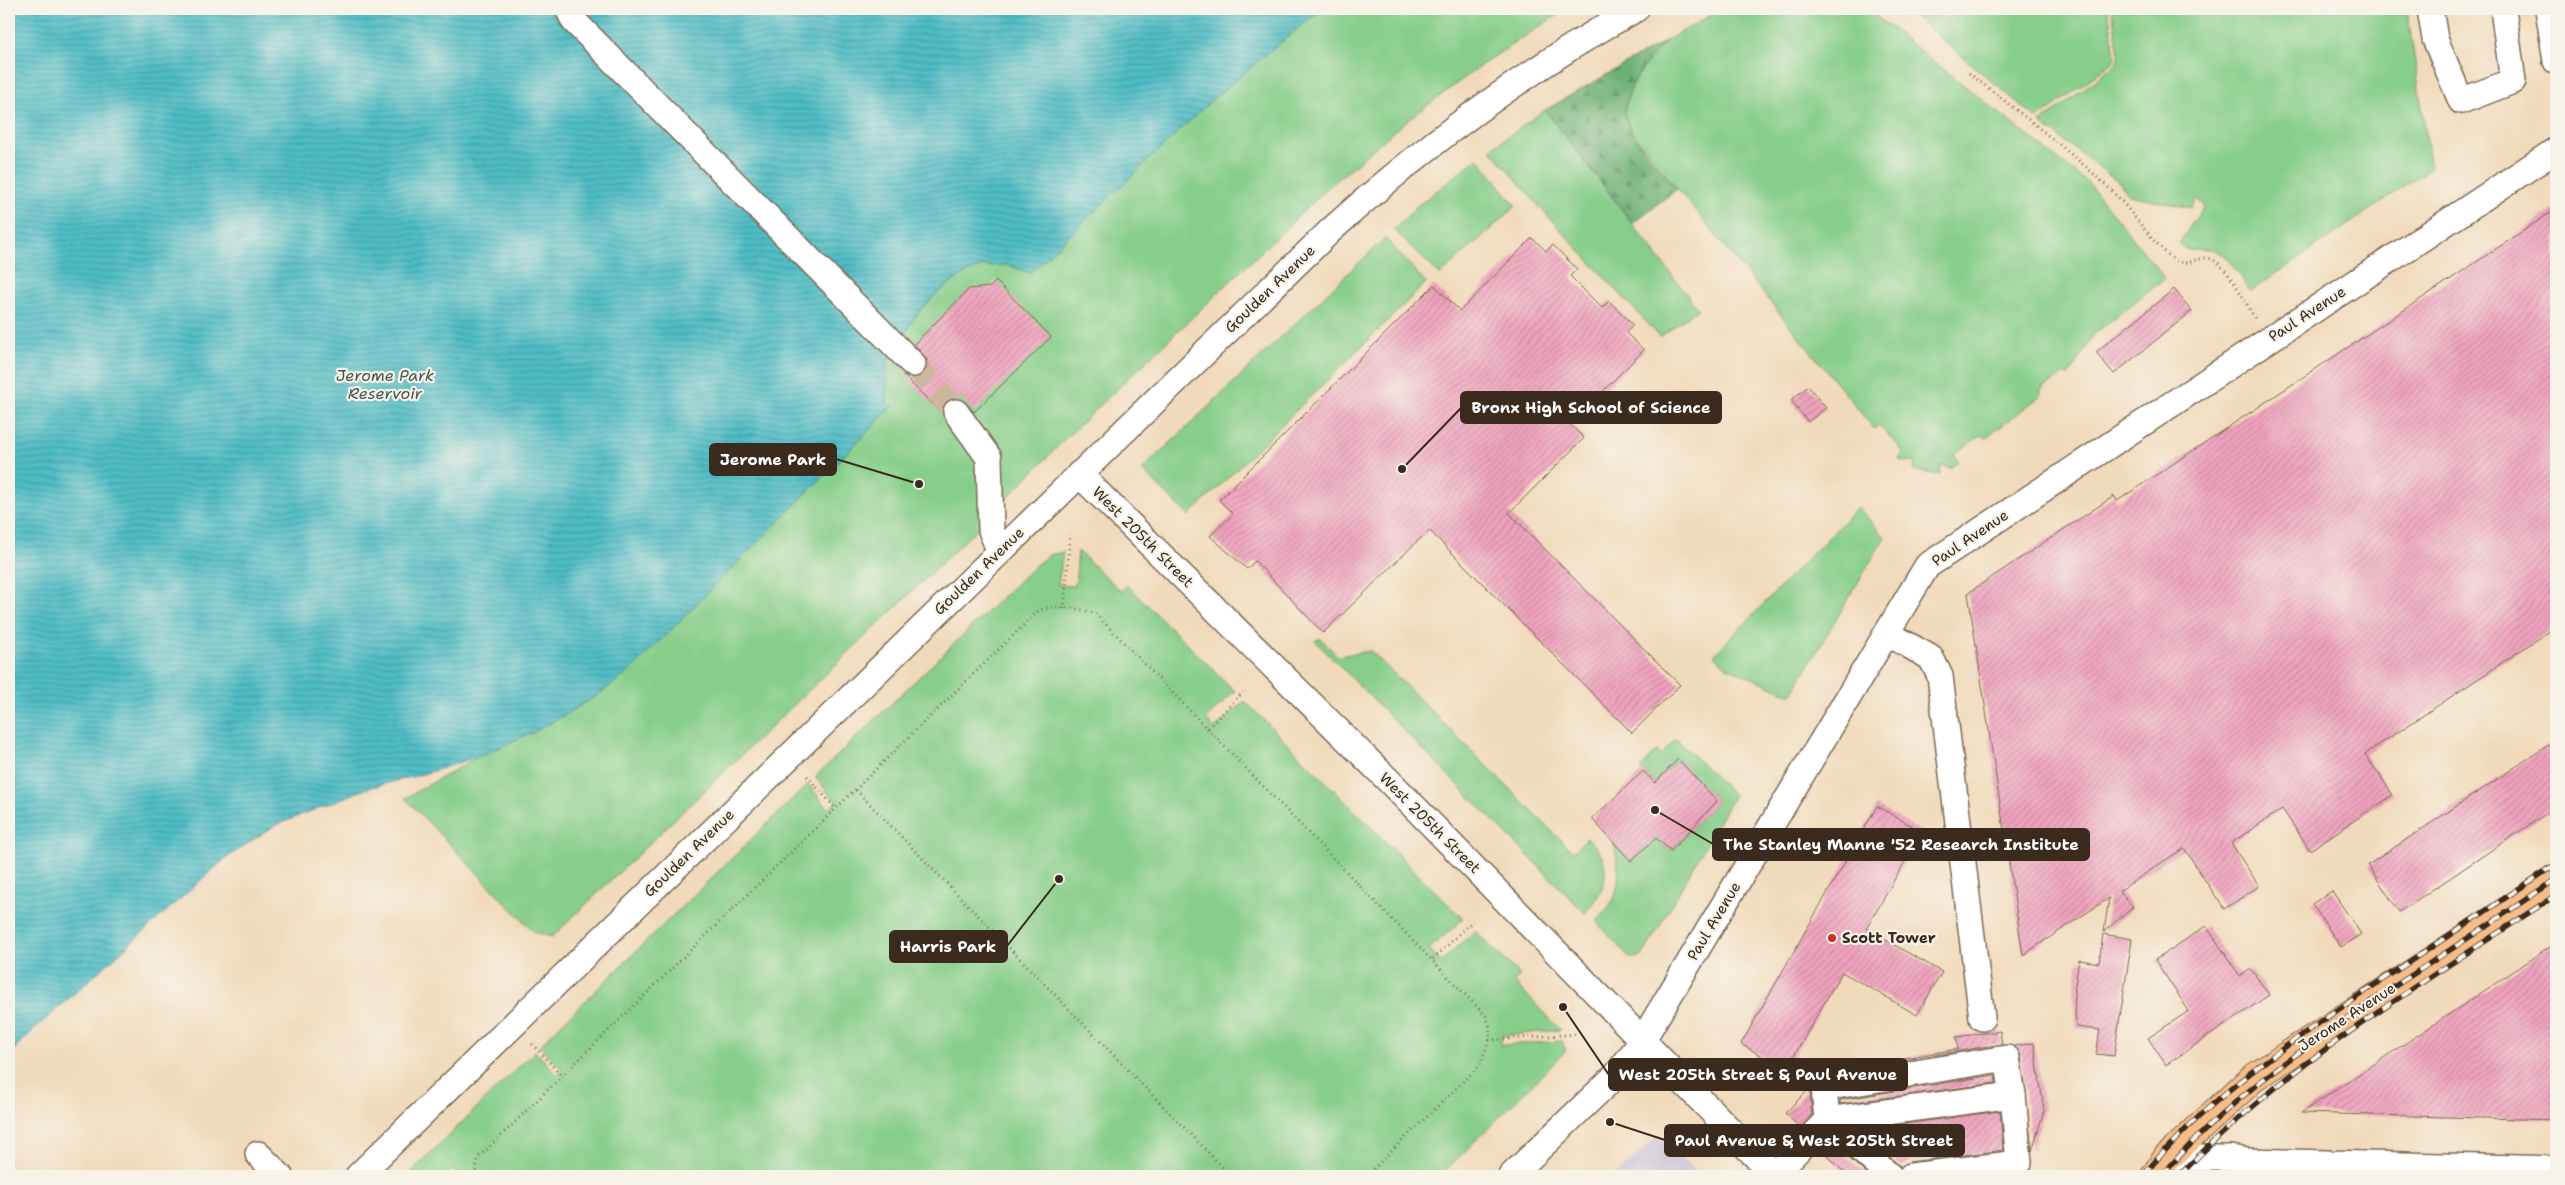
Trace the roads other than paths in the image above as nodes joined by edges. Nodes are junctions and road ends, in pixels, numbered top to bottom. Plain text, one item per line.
1 (568, 9) edge
2 (1636, 9) edge
3 (2430, 9) edge
4 (2503, 9) edge
5 (2548, 9) edge
6 (2556, 61) edge
7 (2556, 150) edge
8 (906, 356) tunnel mouth
9 (956, 412) tunnel mouth
10 (1079, 474) junction
11 (999, 550) junction
12 (1887, 633) junction
13 (2556, 879) edge
14 (1982, 1018) dead end
15 (1642, 1041) junction
16 (2013, 1095) junction
17 (1827, 1120) junction
18 (258, 1154) dead end
19 (2161, 1167) edge
20 (2556, 1169) edge
21 (2488, 1172) edge
22 (280, 1176) edge
23 (358, 1176) edge
24 (1511, 1176) edge
25 (1775, 1176) edge
26 (1890, 1176) edge
27 (1911, 1176) edge

1 - 8 street
2 - 10 street, Goulden Avenue
3 - 4 street
5 - 6 street
7 - 12 street, Paul Avenue
9 - 11 street
10 - 11 street, Goulden Avenue
10 - 15 street, West 205th Street
11 - 23 street, Goulden Avenue
12 - 14 street
12 - 15 street, Paul Avenue
13 - 19 main road, Jerome Avenue
15 - 24 street, Paul Avenue
15 - 25 street, West 205th Street
16 - 17 street
16 - 17 street
16 - 27 street
17 - 25 street
17 - 26 street
18 - 22 street
19 - 21 street
20 - 21 street

